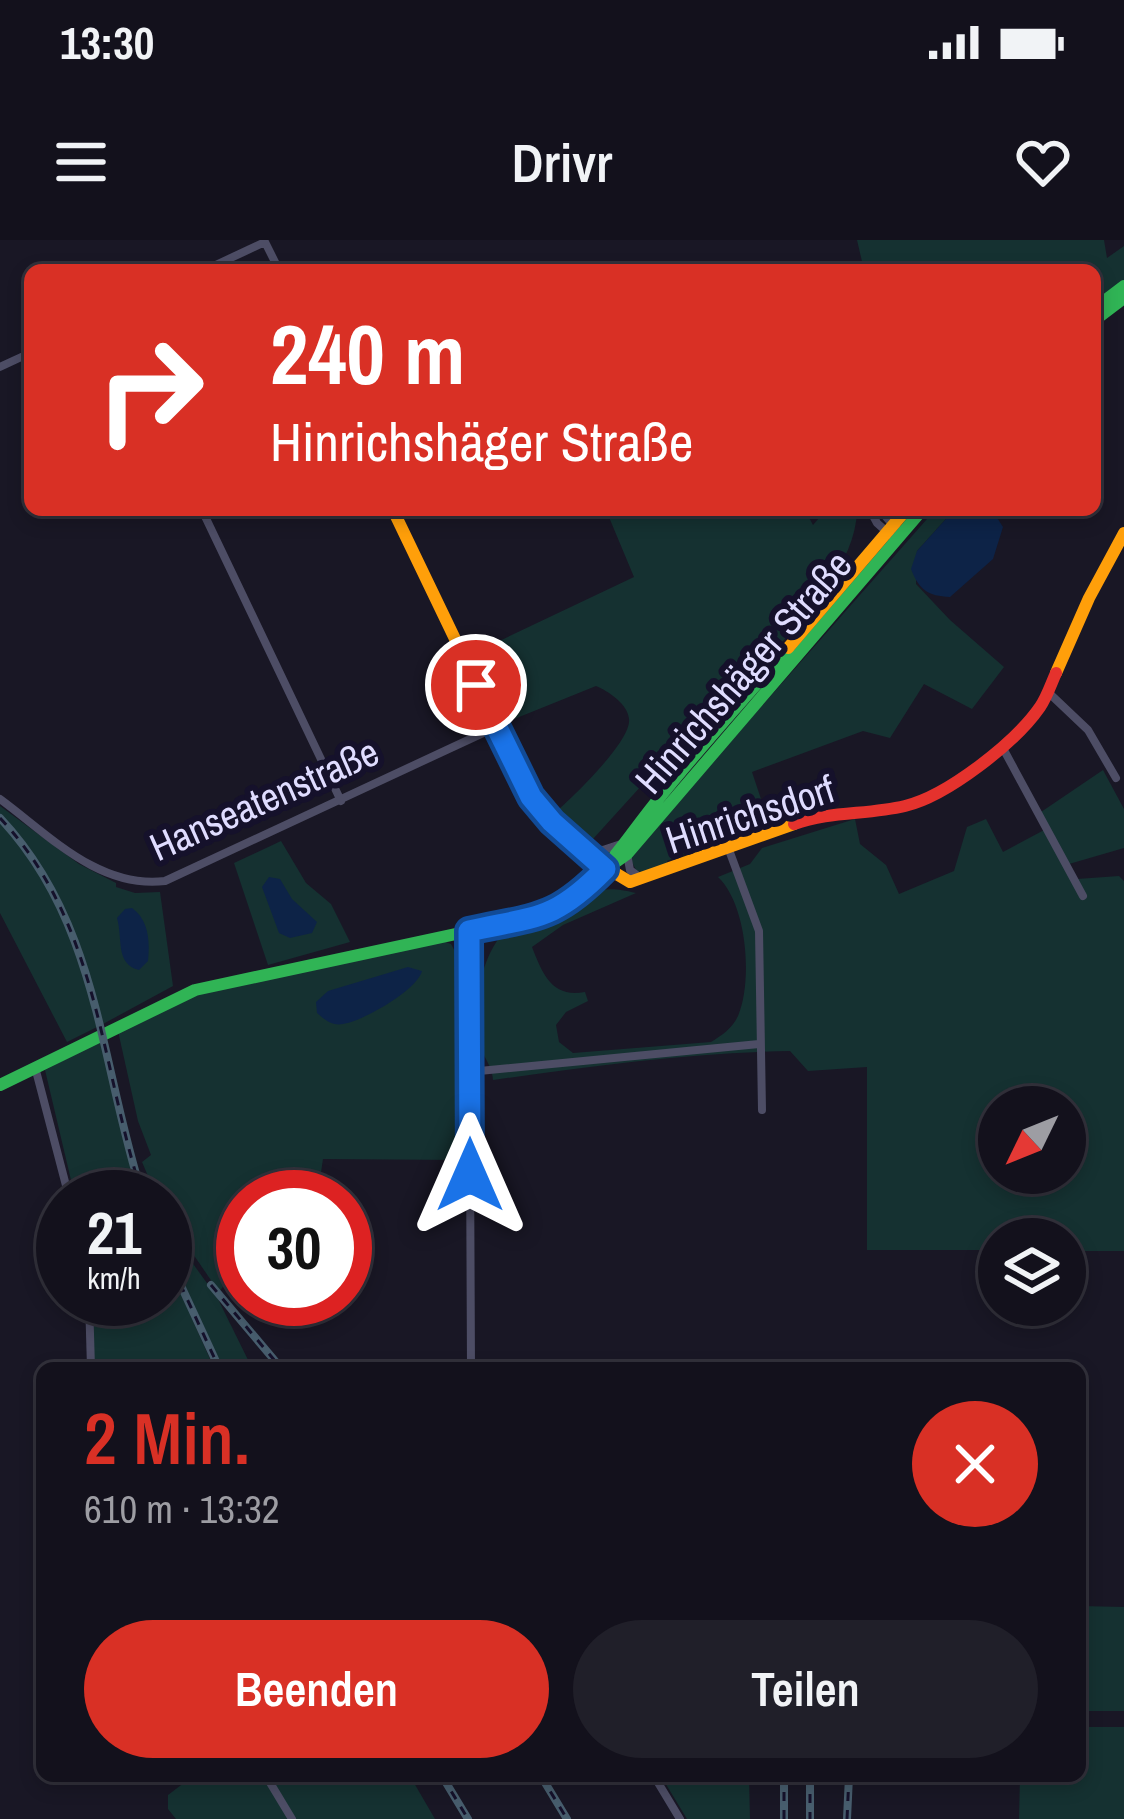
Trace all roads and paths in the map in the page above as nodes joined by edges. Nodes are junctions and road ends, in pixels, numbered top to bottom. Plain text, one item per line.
1 (265, 241) edge
2 (217, 264) edge
3 (205, 516) edge
4 (396, 516) edge
5 (876, 516) edge
6 (884, 516) edge
7 (903, 516) edge
8 (915, 516) edge
9 (894, 533) junction
10 (1122, 543) edge
11 (1049, 693) junction
12 (496, 727) junction
13 (1003, 749) junction
14 (1116, 778) dead end
15 (0, 799) edge
16 (341, 801) junction
17 (580, 848) junction
18 (624, 849) junction
19 (729, 849) junction
20 (605, 869) junction
21 (643, 879) junction
22 (1083, 896) dead end
23 (464, 932) junction
24 (759, 1045) junction
25 (35, 1067) junction
26 (469, 1072) junction
27 (2, 1080) edge
28 (759, 1110) dead end
29 (62, 1170) edge
30 (90, 1326) edge
31 (91, 1362) edge
32 (471, 1362) edge
33 (270, 1782) edge
34 (658, 1782) edge
35 (292, 1819) edge
36 (680, 1819) edge

1 - 2 street
3 - 16 street
4 - 12 main road
5 - 9 street
6 - 9 street
7 - 9 main road, Hinrichshäger Straße
8 - 9 main road, Hinrichshäger Straße
9 - 18 main road, Hinrichshäger Straße
10 - 11 main road, Hinrichsdorf
11 - 13 main road, Hinrichsdorf
11 - 14 street
12 - 16 street, Hanseatenstraße
12 - 17 main road
13 - 19 main road, Hinrichsdorf
13 - 22 street
15 - 16 street, Hanseatenstraße
17 - 18 street, Hinrichshäger Straße
17 - 20 main road
18 - 20 main road, Hinrichshäger Straße
18 - 21 street, Hinrichsdorf
19 - 21 main road, Hinrichsdorf
19 - 24 street
20 - 21 main road, Hinrichsdorf
20 - 23 main road, Hinrichshäger Straße
23 - 25 main road, Hinrichshäger Straße
23 - 26 street
24 - 26 street
24 - 28 street
25 - 27 main road, Hinrichshäger Straße
25 - 29 street
26 - 32 street
30 - 31 street
33 - 35 street
34 - 36 street

